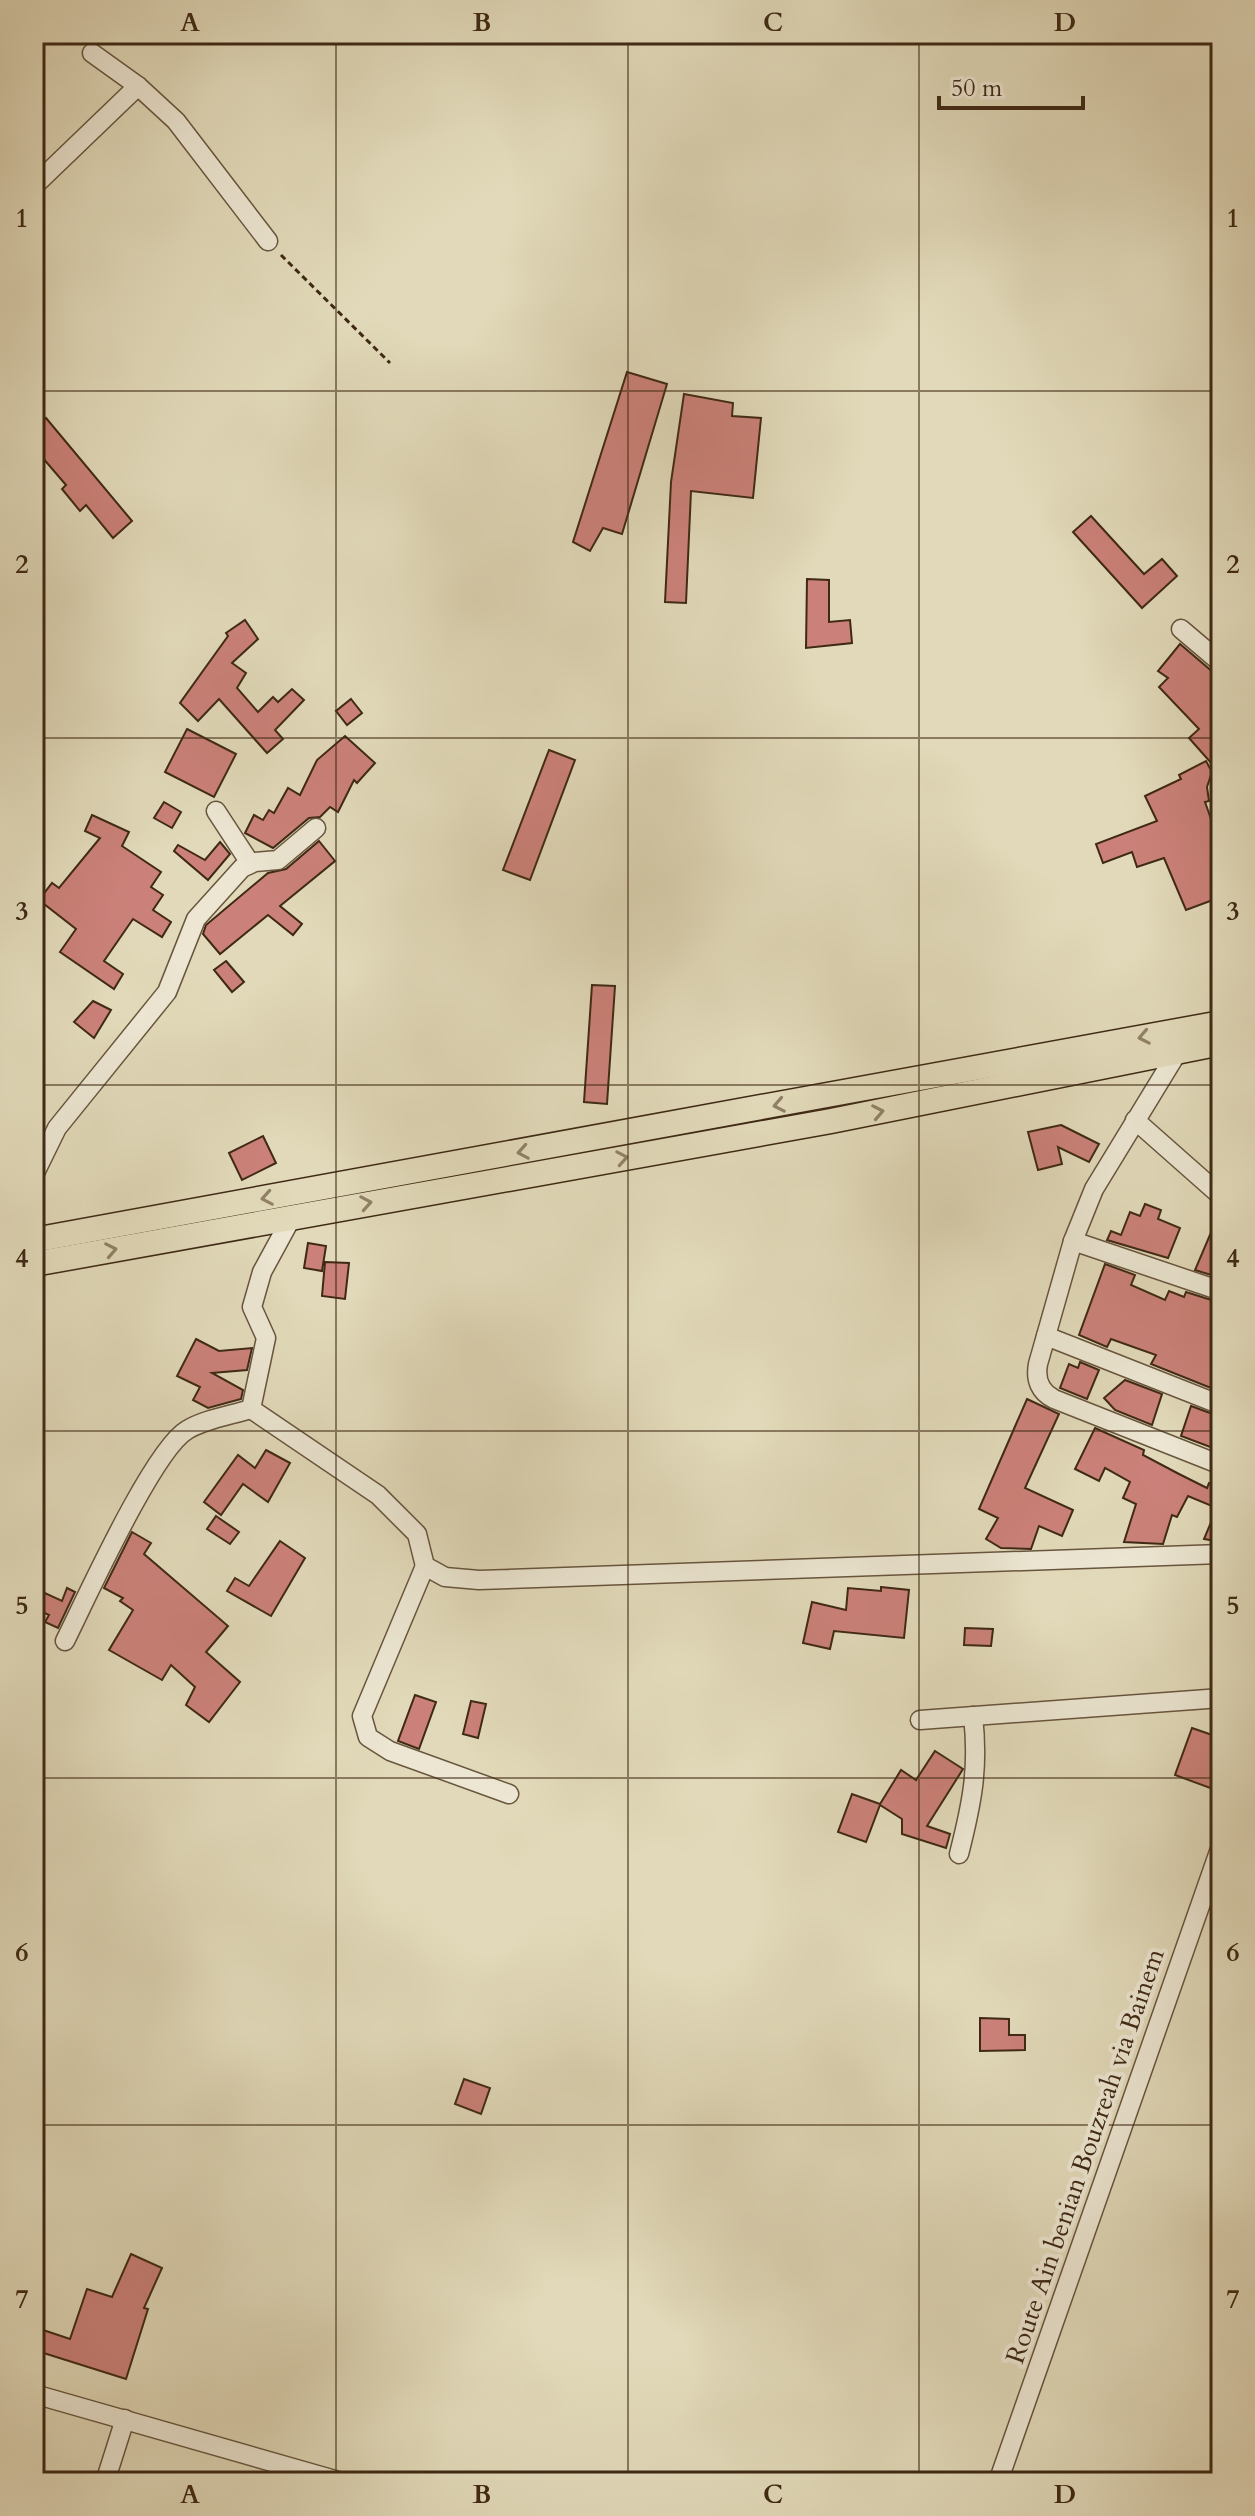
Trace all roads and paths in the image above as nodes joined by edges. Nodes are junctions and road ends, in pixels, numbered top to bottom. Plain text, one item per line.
1 (92, 53) dead end
2 (138, 86) junction
3 (34, 186) edge
4 (268, 241) joint
5 (390, 363) dead end
6 (1181, 629) dead end
7 (1221, 663) edge
8 (1221, 779) edge
9 (1221, 803) edge
10 (216, 811) dead end
11 (316, 828) dead end
12 (250, 863) junction
13 (1221, 1023) edge
14 (1221, 1043) edge
15 (1177, 1053) junction
16 (1135, 1120) junction
17 (34, 1175) edge
18 (1221, 1196) edge
19 (293, 1215) junction
20 (34, 1240) edge
21 (1073, 1241) junction
22 (34, 1264) edge
23 (1221, 1291) edge
24 (1046, 1336) junction
25 (1221, 1405) edge
26 (251, 1409) junction
27 (1221, 1465) edge
28 (1221, 1554) edge
29 (425, 1566) junction
30 (65, 1641) dead end
31 (1221, 1698) edge
32 (973, 1716) junction
33 (920, 1720) dead end
34 (509, 1794) dead end
35 (1221, 1846) edge
36 (959, 1854) dead end
37 (34, 2394) edge
38 (125, 2419) junction
39 (105, 2482) edge
40 (342, 2482) edge
41 (998, 2482) edge

1 - 2 street
2 - 3 street
2 - 4 street
4 - 5 path
6 - 7 street
8 - 9 street
10 - 12 street
11 - 12 street
12 - 17 street
13 -> 20 main road
14 - 15 main road
15 - 16 street
19 -> 15 main road
16 - 18 street
16 - 21 street
22 -> 19 main road
19 - 26 street
21 - 23 street
21 - 24 street
24 - 25 street
24 - 27 street
26 - 29 street
26 - 30 street
28 - 29 street
29 - 34 street
31 - 32 street
32 - 33 street
32 - 36 street
35 - 41 street, Route Ain benian Bouzreah via Bainem
37 - 38 street
38 - 39 street
38 - 40 street

